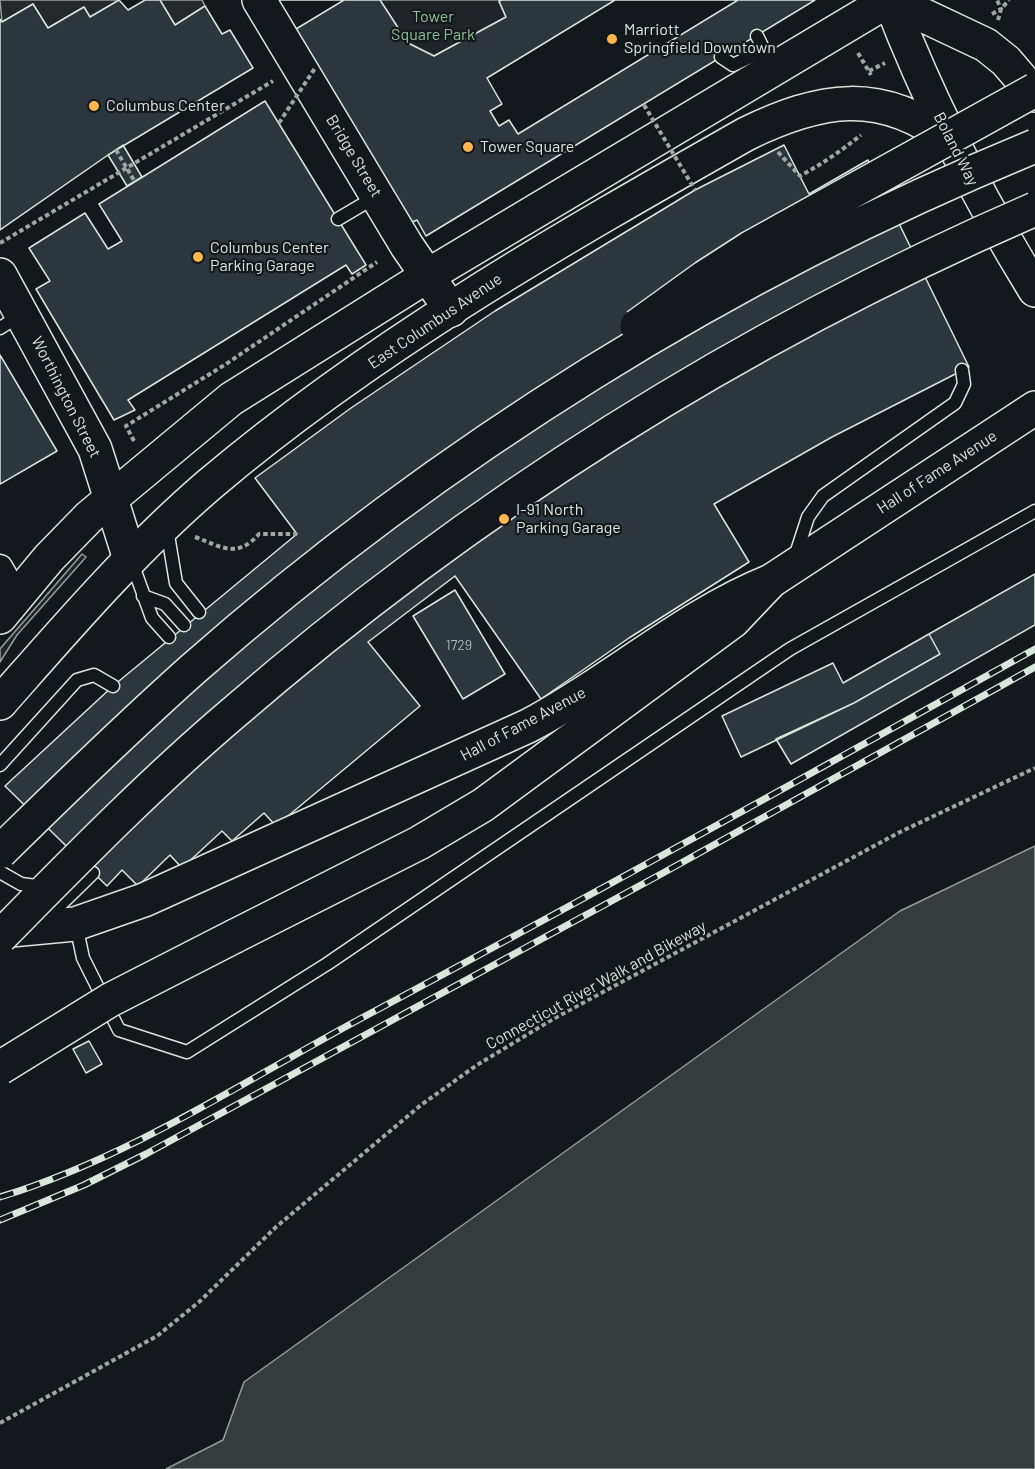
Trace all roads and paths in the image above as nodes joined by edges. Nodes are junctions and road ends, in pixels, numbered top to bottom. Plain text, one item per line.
1 (259, 0) edge
2 (890, 0) edge
3 (1009, 0) edge
4 (1001, 9) dead end
5 (757, 36) dead end
6 (721, 57) dead end
7 (768, 59) junction
8 (307, 67) junction
9 (1035, 90) edge
10 (1035, 95) edge
11 (644, 105) dead end
12 (279, 123) dead end
13 (950, 140) junction
14 (1035, 146) edge
15 (116, 150) dead end
16 (768, 157) dead end
17 (830, 160) dead end
18 (135, 182) dead end
19 (706, 185) dead end
20 (383, 193) junction
21 (1035, 209) edge
22 (338, 219) dead end
23 (0, 243) edge
24 (0, 275) edge
25 (427, 276) junction
26 (1035, 290) edge
27 (451, 310) junction
28 (12, 321) edge
29 (962, 370) dead end
30 (1035, 408) edge
31 (512, 426) junction
32 (111, 498) junction
33 (1035, 511) edge
34 (166, 524) junction
35 (130, 559) junction
36 (0, 567) edge
37 (782, 574) junction
38 (143, 596) junction
39 (8, 606) edge
40 (199, 612) dead end
41 (184, 625) dead end
42 (170, 637) dead end
43 (113, 686) dead end
44 (0, 703) edge
45 (0, 765) edge
46 (1035, 768) edge
47 (70, 849) dead end
48 (0, 852) edge
49 (88, 867) junction
50 (0, 873) edge
51 (75, 924) junction
52 (10, 929) edge
53 (0, 1068) edge
54 (0, 1422) edge

1 - 8 main road, Bridge Street
2 - 7 main road
2 - 10 main road
2 - 13 main road, Boland Way
3 - 4 path
5 - 7 lane
6 - 7 lane
7 - 25 main road
8 - 12 path, bridge
8 - 20 main road, Bridge Street
8 - 23 path
9 - 31 main road, bridge
11 - 19 path, bridge
13 - 26 main road, Boland Way
13 - 27 main road, East Columbus Avenue
14 - 31 main road, bridge
15 - 18 path, bridge
16 - 17 path
20 - 22 lane
20 - 25 main road, Bridge Street
21 - 52 main road, bridge
24 - 28 main road, Worthington Street
25 - 27 main road, Bridge Street
25 - 32 main road
27 - 34 main road, East Columbus Avenue
28 - 32 main road, Worthington Street
29 - 37 lane
30 - 37 main road, Hall of Fame Avenue
31 - 48 main road, bridge
32 - 35 main road, Worthington Street
32 - 39 main road
33 - 51 lane
34 - 35 main road, East Columbus Avenue
34 - 40 lane
35 - 38 lane
35 - 44 main road, East Columbus Avenue
36 - 39 street
37 - 51 main road, Hall of Fame Avenue
37 - 53 main road, bridge
38 - 41 lane
38 - 42 lane
43 - 45 lane
46 - 54 path, Connecticut River Walk and Bikeway
47 - 52 lane
49 - 50 lane, bridge
49 - 52 lane
49 - 52 lane
51 - 52 main road, Hall of Fame Avenue

